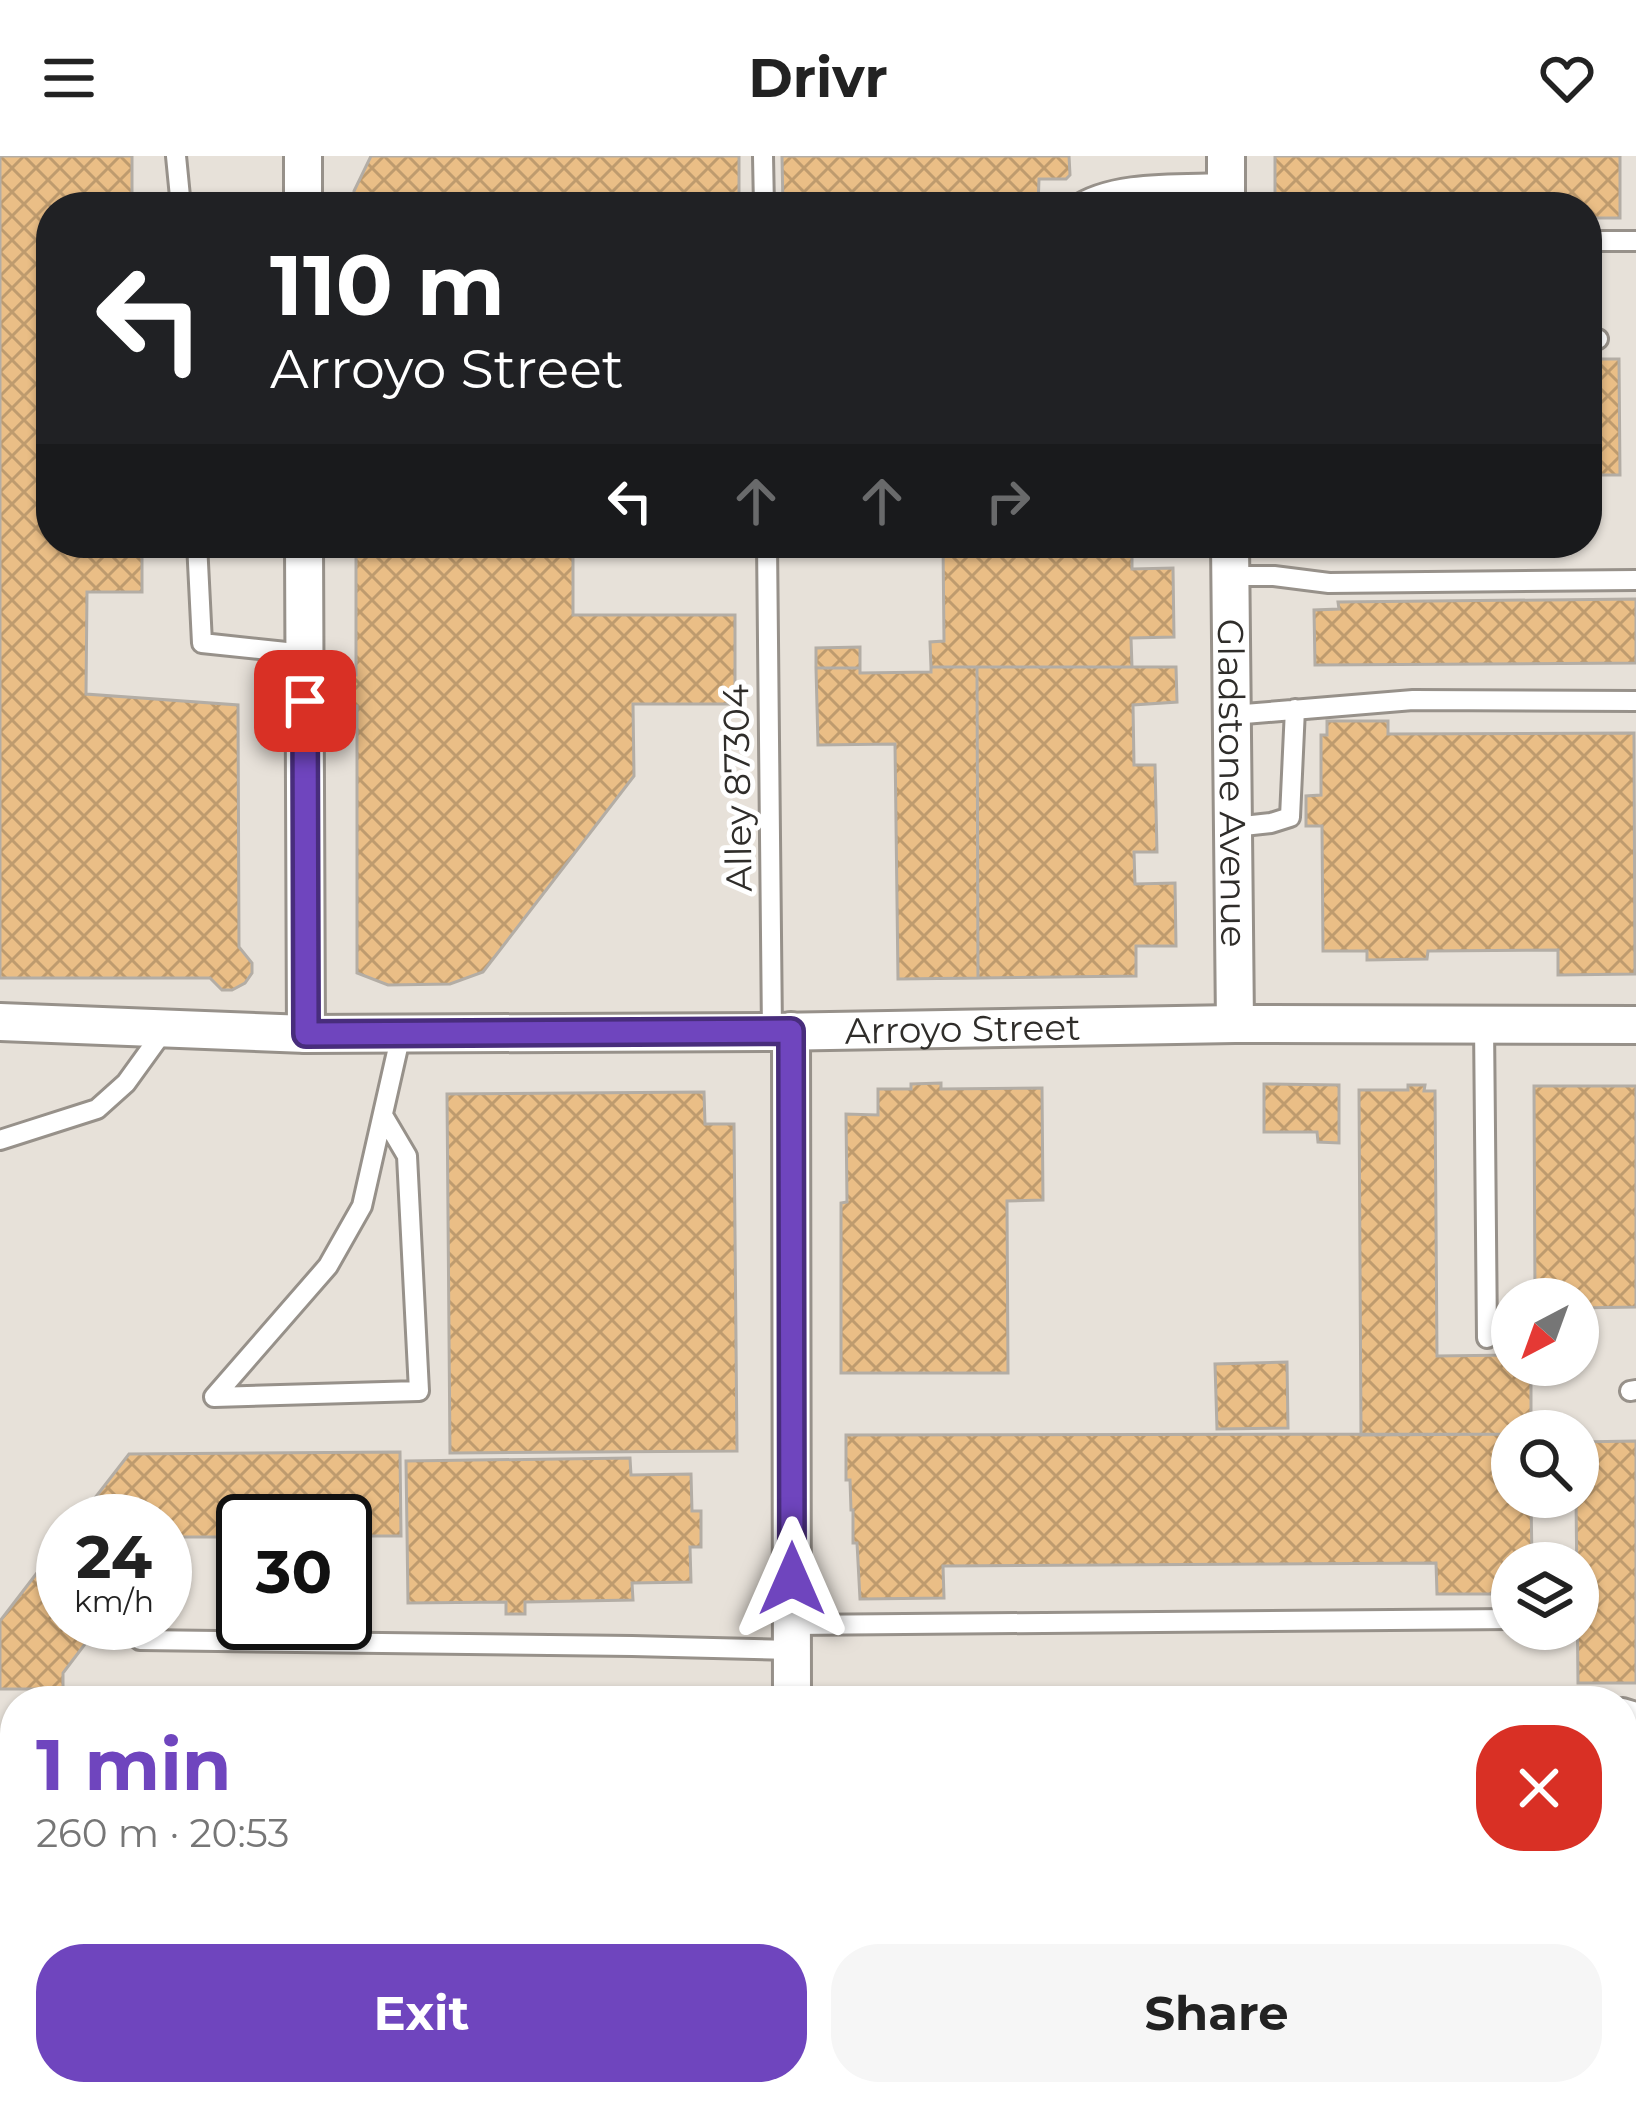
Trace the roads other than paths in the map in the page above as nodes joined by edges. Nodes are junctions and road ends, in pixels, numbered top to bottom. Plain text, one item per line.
1 (176, 156) edge
2 (303, 156) edge
3 (764, 156) edge
4 (1226, 182) edge
5 (180, 192) edge
6 (303, 192) edge
7 (764, 192) edge
8 (1115, 192) edge
9 (1602, 241) edge
10 (1636, 241) edge
11 (198, 558) edge
12 (304, 558) edge
13 (767, 558) edge
14 (1230, 559) edge
15 (1636, 580) edge
16 (305, 654) junction
17 (1636, 701) edge
18 (1295, 709) junction
19 (1232, 715) junction
20 (1234, 827) junction
21 (0, 1022) edge
22 (1235, 1024) junction
23 (1484, 1024) junction
24 (1636, 1025) edge
25 (166, 1029) junction
26 (781, 1031) junction
27 (306, 1034) junction
28 (401, 1034) junction
29 (384, 1117) junction
30 (0, 1140) edge
31 (1487, 1338) dead end
32 (1491, 1620) edge
33 (792, 1637) junction
34 (192, 1641) edge
35 (792, 1686) edge

1 - 5 lane
2 - 6 street
3 - 7 lane
4 - 8 lane
9 - 10 lane
11 - 16 lane
12 - 16 street
13 - 26 lane, Alley 87304
14 - 15 lane
14 - 19 street, Gladstone Avenue
16 - 27 street
17 - 18 lane
18 - 19 lane
18 - 20 lane
19 - 20 street, Gladstone Avenue
20 - 22 street, Gladstone Avenue
21 - 25 street, Arroyo Street
22 - 23 street, Arroyo Street
22 - 26 street, Arroyo Street
23 - 24 street, Arroyo Street
23 - 31 lane
25 - 27 street, Arroyo Street
25 - 30 lane
26 - 28 street, Arroyo Street
26 - 33 street
27 - 28 street, Arroyo Street
28 - 29 lane
29 - 29 lane
32 - 33 lane
33 - 34 lane
33 - 35 street

